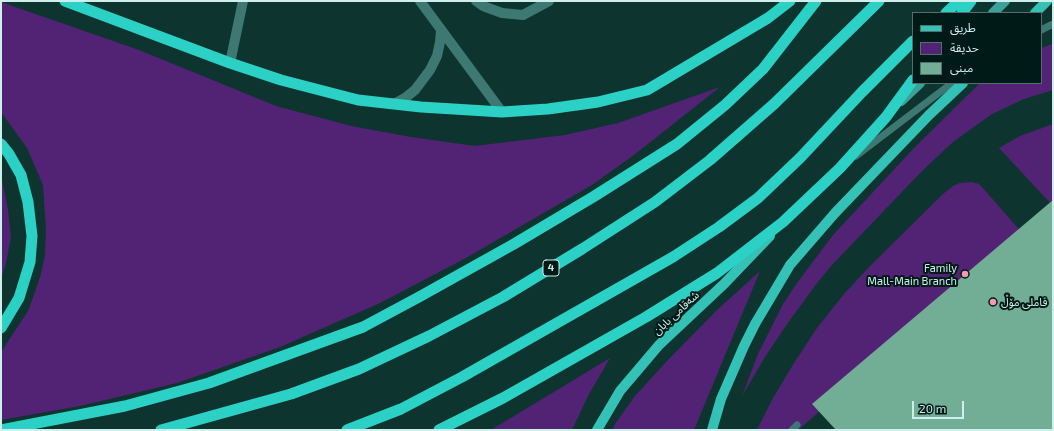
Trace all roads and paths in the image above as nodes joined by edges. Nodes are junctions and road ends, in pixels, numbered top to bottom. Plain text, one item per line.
1 (64, 1) edge
2 (243, 1) edge
3 (420, 1) edge
4 (476, 1) edge
5 (549, 1) edge
6 (790, 1) edge
7 (816, 1) edge
8 (880, 1) edge
9 (960, 1) edge
10 (971, 1) edge
11 (1005, 1) edge
12 (1047, 1) edge
13 (947, 12) edge
14 (963, 12) edge
15 (994, 12) edge
16 (1036, 12) edge
17 (1053, 24) edge
18 (441, 30) junction
19 (1042, 30) edge
20 (912, 42) edge
21 (230, 63) junction
22 (912, 81) edge
23 (919, 84) edge
24 (951, 84) edge
25 (961, 84) edge
26 (394, 104) junction
27 (502, 112) junction
28 (886, 117) junction
29 (1, 144) edge
30 (840, 168) junction
31 (783, 222) junction
32 (1, 328) edge
33 (1, 430) edge
34 (161, 430) edge
35 (347, 430) edge
36 (439, 430) edge
37 (597, 430) edge
38 (712, 430) edge

1 - 21 highway
2 - 21 street
3 - 18 street
4 - 5 street
6 - 27 highway
7 - 33 highway
8 - 34 highway, 4
9 - 13 highway
10 - 14 highway
11 - 15 main road
12 - 16 main road
17 - 19 lane
18 - 26 street
18 - 27 street
20 - 35 highway
21 - 26 highway
22 - 28 highway
23 - 28 main road
24 - 30 lane
25 - 38 main road
26 - 27 highway
28 - 30 highway
29 - 32 highway
30 - 31 highway
31 - 36 highway
31 - 37 main road, شەقامی بابان

